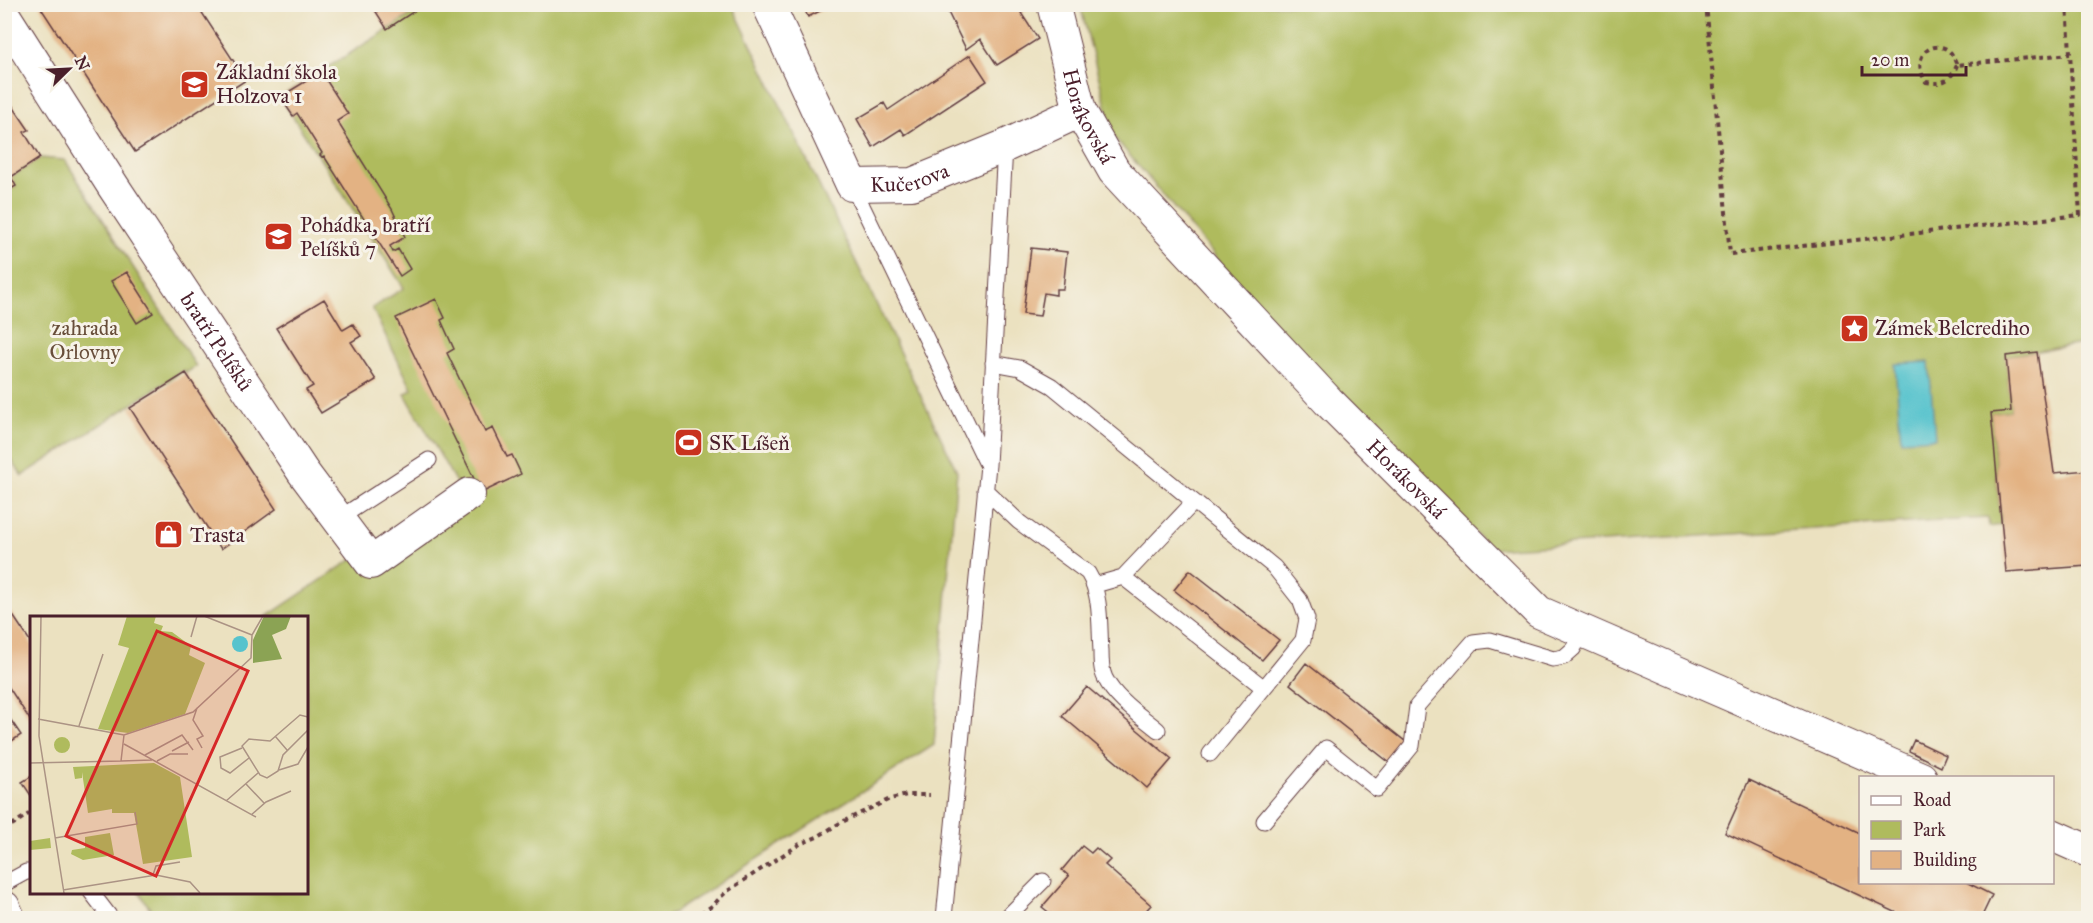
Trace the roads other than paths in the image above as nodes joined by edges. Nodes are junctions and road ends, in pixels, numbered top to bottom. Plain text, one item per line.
1 (768, 4) edge
2 (1053, 4) edge
3 (4, 15) edge
4 (1080, 111) junction
5 (1005, 146) junction
6 (852, 185) junction
7 (993, 363) junction
8 (429, 460) dead end
9 (988, 465) junction
10 (985, 490) junction
11 (469, 494) dead end
12 (1194, 501) junction
13 (338, 519) junction
14 (1123, 577) junction
15 (1095, 585) junction
16 (1583, 631) junction
17 (1264, 688) junction
18 (1158, 730) dead end
19 (1210, 754) dead end
20 (1919, 776) edge
21 (1263, 821) dead end
22 (2054, 836) edge
23 (2088, 850) edge
24 (30, 872) edge
25 (1043, 881) dead end
26 (4, 884) edge
27 (93, 893) edge
28 (4, 907) edge
29 (9, 918) edge
30 (111, 918) edge
31 (944, 918) edge
32 (1006, 918) edge

1 - 6 street, Kučerova
2 - 4 street, Horákovská
3 - 13 street, bratří Pelíšků
4 - 5 street, Kučerova
4 - 16 street, Horákovská
5 - 6 street, Kučerova
5 - 7 lane
6 - 9 lane
7 - 9 lane
7 - 12 lane
8 - 13 lane
9 - 10 lane
10 - 15 lane
10 - 31 lane
11 - 13 street, bratří Pelíšků
12 - 14 lane
12 - 17 lane
14 - 15 lane
14 - 17 lane
15 - 18 lane
16 - 20 street, Horákovská
16 - 21 lane
17 - 19 lane
22 - 23 street
24 - 26 lane
25 - 32 lane
27 - 30 lane
28 - 29 street

